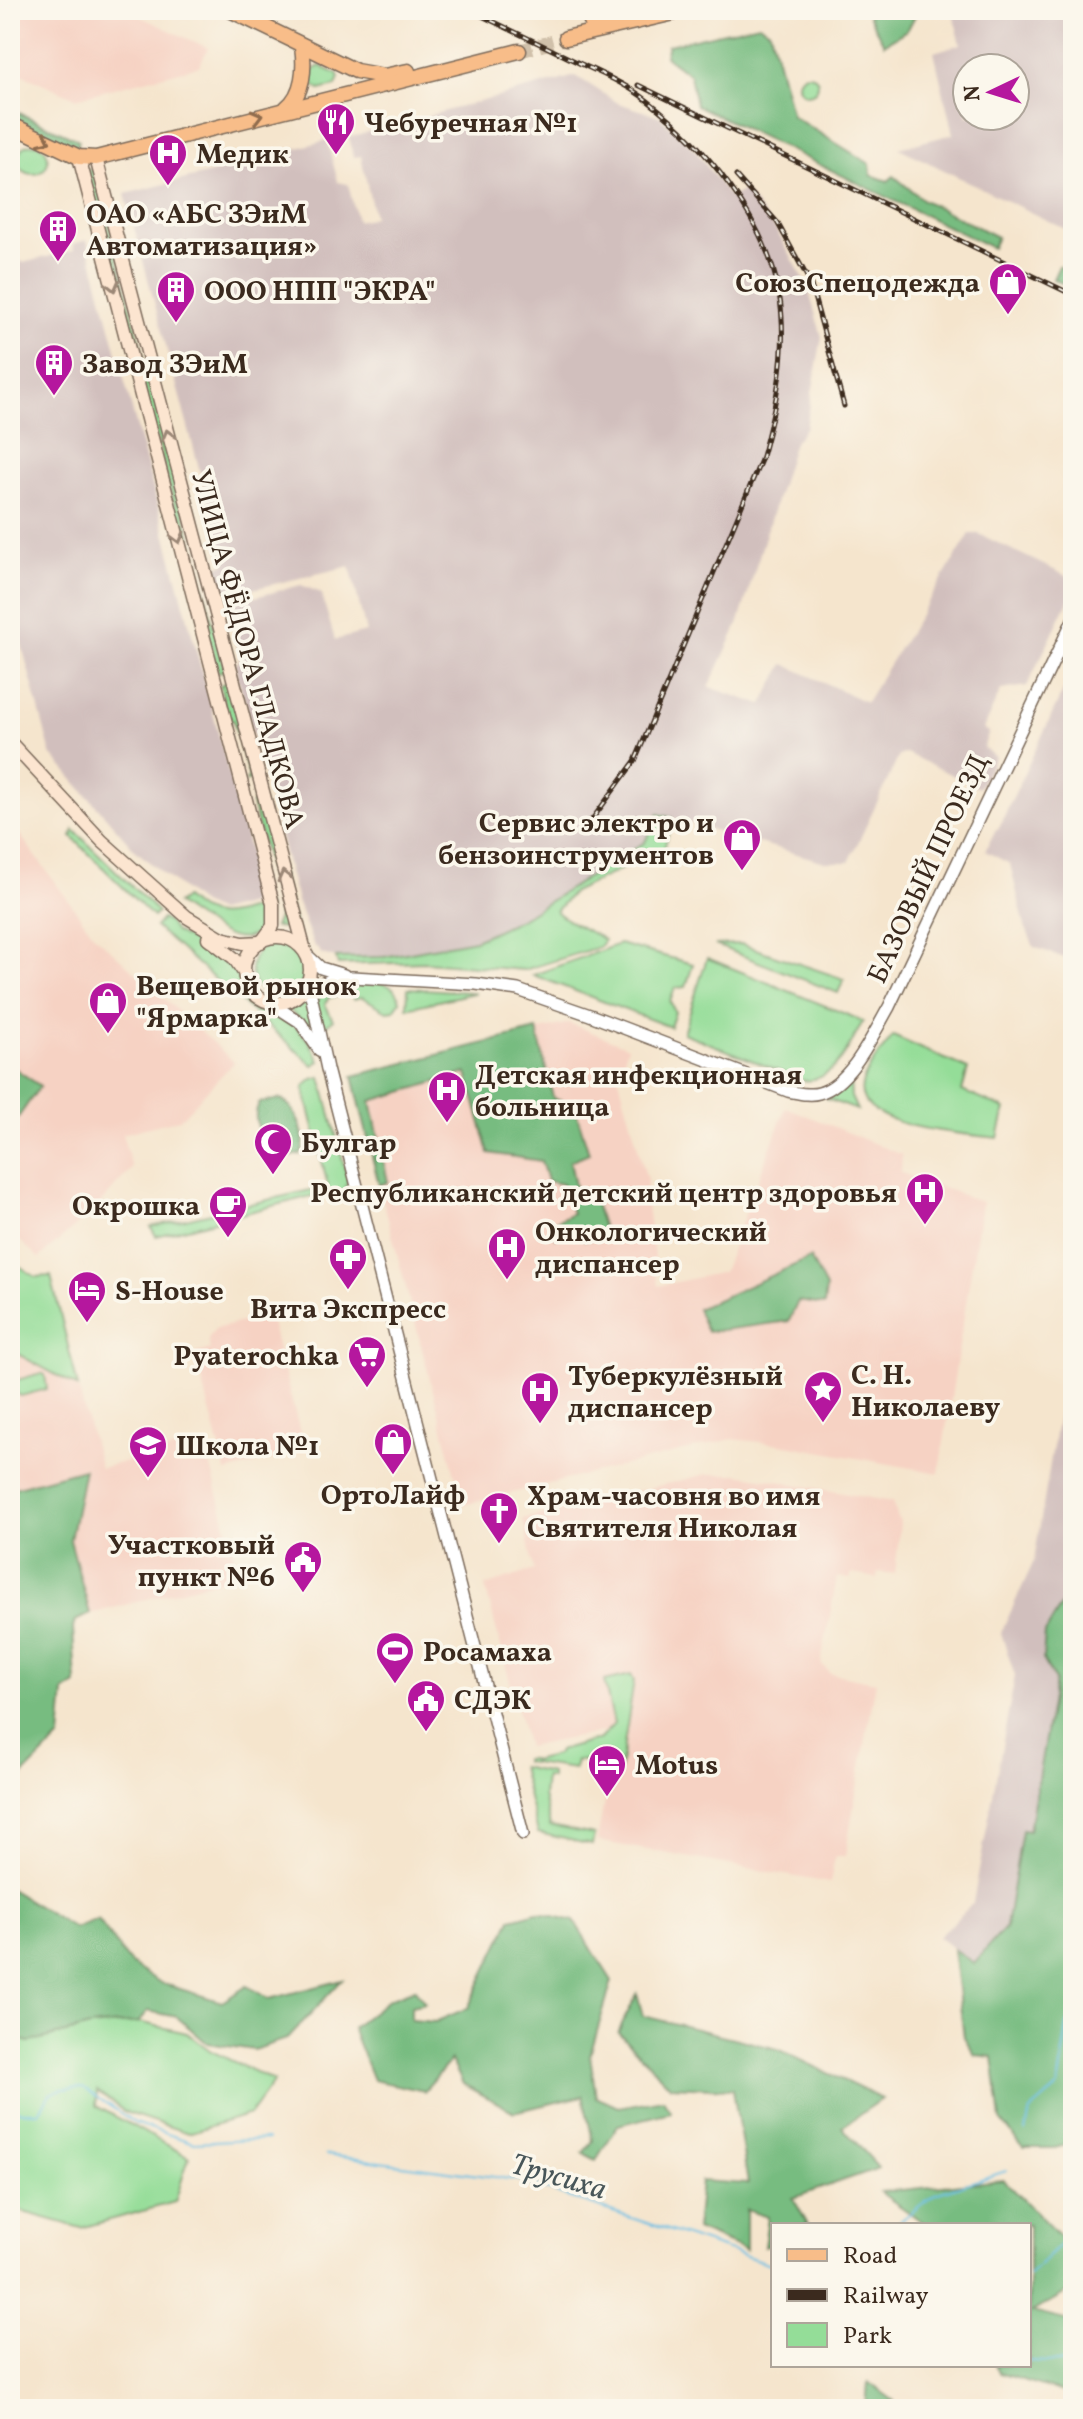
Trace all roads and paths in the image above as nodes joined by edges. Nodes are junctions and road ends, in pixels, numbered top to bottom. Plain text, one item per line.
1 (230, 10) edge
2 (631, 10) edge
3 (687, 10) edge
4 (302, 46) junction
5 (341, 66) junction
6 (333, 99) junction
7 (286, 108) junction
8 (10, 124) edge
9 (79, 157) junction
10 (96, 158) junction
11 (148, 359) junction
12 (133, 363) junction
13 (1073, 620) edge
14 (231, 675) junction
15 (215, 680) junction
16 (10, 742) edge
17 (10, 753) edge
18 (262, 791) junction
19 (244, 796) junction
20 (262, 941) junction
21 (306, 952) junction
22 (245, 974) junction
23 (352, 977) junction
24 (307, 988) junction
25 (269, 1002) junction
26 (327, 1069) junction
27 (523, 1834) dead end

1 - 4 main road
2 - 3 main road
4 - 5 main road
4 - 7 main road
5 - 6 main road
5 - 6 main road
6 - 7 main road
10 -> 7 main road
8 -> 9 main road
9 - 10 main road
9 -> 12 main road, УЛИЦА ФЁДОРА ГЛАДКОВА
10 - 11 main road, УЛИЦА ФЁДОРА ГЛАДКОВА
11 - 12 main road
14 -> 11 main road, УЛИЦА ФЁДОРА ГЛАДКОВА
12 -> 15 main road, УЛИЦА ФЁДОРА ГЛАДКОВА
13 - 23 street, БАЗОВЫЙ ПРОЕЗД
14 - 15 main road
14 - 18 main road, УЛИЦА ФЁДОРА ГЛАДКОВА
15 - 19 main road, УЛИЦА ФЁДОРА ГЛАДКОВА
16 - 20 main road
17 - 22 main road
18 - 19 main road
21 -> 18 main road, УЛИЦА ФЁДОРА ГЛАДКОВА
19 - 20 main road, УЛИЦА ФЁДОРА ГЛАДКОВА
20 - 21 main road
20 - 22 main road
21 - 23 street
21 - 24 main road
22 - 25 main road
23 - 24 street
24 - 25 main road
24 - 26 street
25 - 26 street
26 - 27 street

